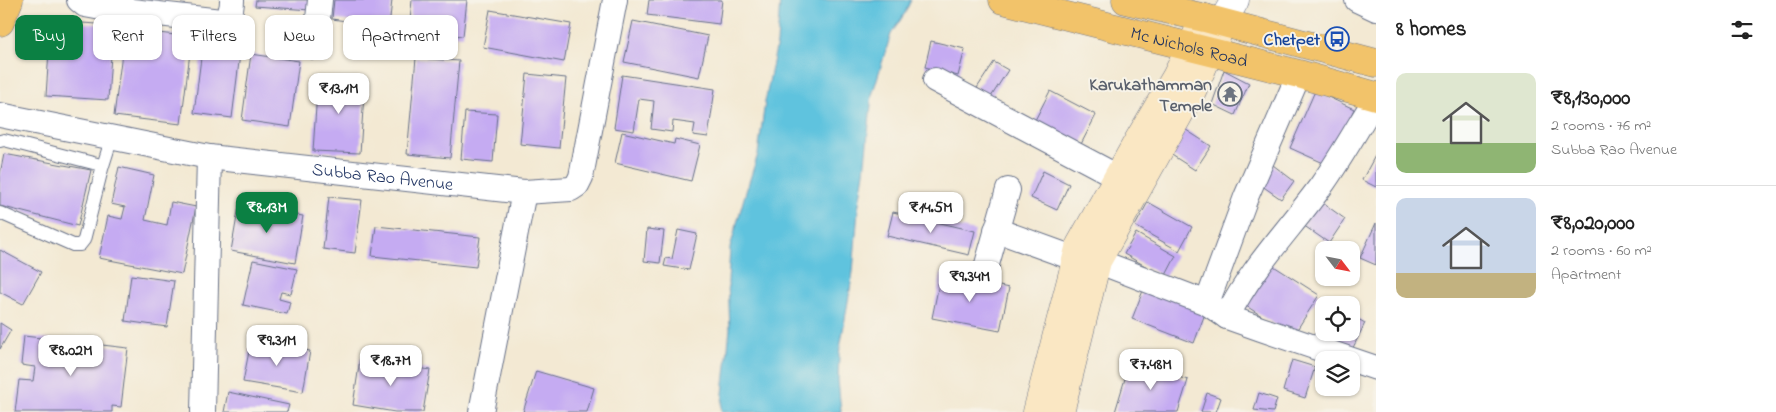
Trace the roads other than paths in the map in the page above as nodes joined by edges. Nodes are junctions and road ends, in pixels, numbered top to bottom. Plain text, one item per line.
1 (9, 0) edge
2 (79, 0) edge
3 (232, 0) edge
4 (320, 0) edge
5 (616, 0) edge
6 (1003, 0) edge
7 (1126, 0) edge
8 (1357, 0) edge
9 (1222, 7) edge
10 (1376, 9) edge
11 (318, 15) edge
12 (0, 22) edge
13 (1200, 50) junction
14 (1376, 63) edge
15 (1299, 74) junction
16 (935, 80) dead end
17 (1376, 97) edge
18 (0, 115) edge
19 (112, 138) junction
20 (0, 141) edge
21 (209, 157) junction
22 (102, 169) junction
23 (1118, 177) junction
24 (1008, 190) dead end
25 (524, 192) junction
26 (0, 213) edge
27 (996, 230) junction
28 (1087, 260) junction
29 (984, 275) dead end
30 (1207, 303) junction
31 (1227, 317) junction
32 (1376, 368) edge
33 (203, 412) edge
34 (481, 412) edge
35 (1036, 412) edge
36 (1060, 412) edge

1 - 12 main road
2 - 3 street
4 - 11 street
5 - 25 street, Subba Rao Avenue
6 - 13 main road, Mc Nichols Road
7 - 9 main road
8 - 10 street
9 - 13 main road
9 - 14 main road
13 - 15 main road, Mc Nichols Road
13 - 23 main road
13 - 28 main road
15 - 17 main road, Mc Nichols Road
15 - 30 street
16 - 23 street
17 - 31 street
18 - 19 street, Subba Rao Avenue
19 - 21 street, Subba Rao Avenue
19 - 22 lane
20 - 22 lane
21 - 25 street, Subba Rao Avenue
21 - 33 street
22 - 26 lane
23 - 28 main road
24 - 27 street
25 - 34 street
27 - 28 street
27 - 29 street
28 - 30 street
28 - 35 main road
28 - 36 main road
30 - 31 street
31 - 32 street

